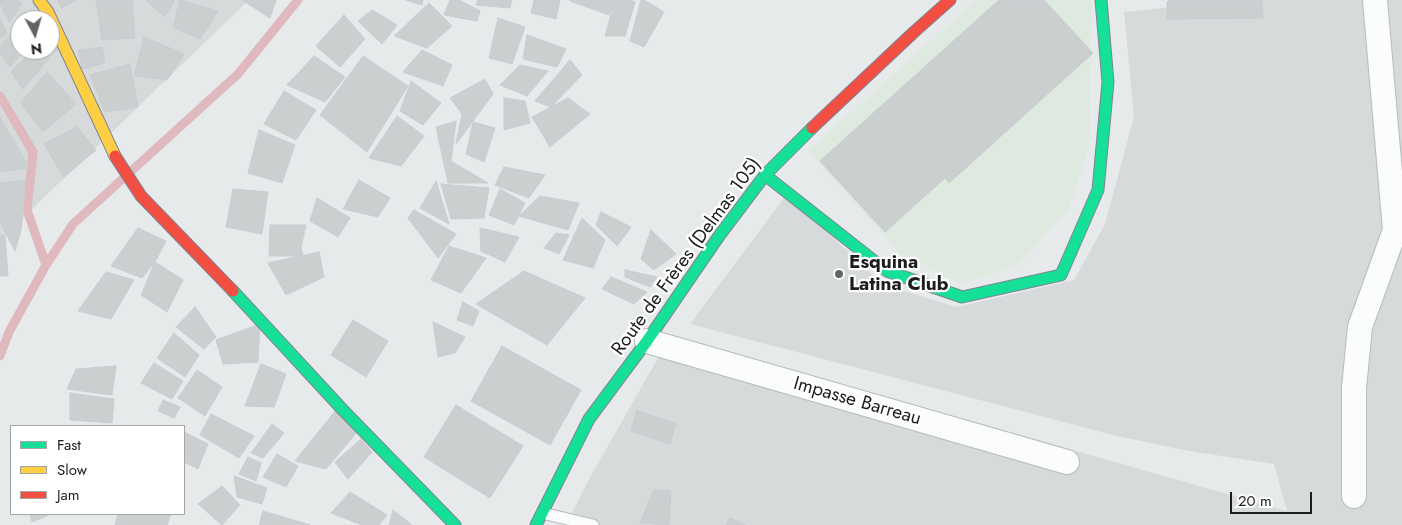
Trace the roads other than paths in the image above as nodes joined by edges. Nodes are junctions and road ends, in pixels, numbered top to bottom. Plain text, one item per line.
1 (39, 0) edge
2 (950, 0) edge
3 (1101, 0) edge
4 (1375, 0) edge
5 (764, 175) junction
6 (648, 342) junction
7 (1067, 462) dead end
8 (1354, 496) dead end
9 (542, 513) junction
10 (455, 525) edge
11 (536, 525) edge
12 (593, 525) edge

1 - 10 street
2 - 5 street, Route de Frères (Delmas 105)
3 - 5 street
4 - 8 street
5 - 6 street, Route de Frères (Delmas 105)
6 - 7 street, Impasse Barreau
6 - 9 street, Route de Frères (Delmas 105)
9 - 11 street, Route de Frères (Delmas 105)
9 - 12 lane

